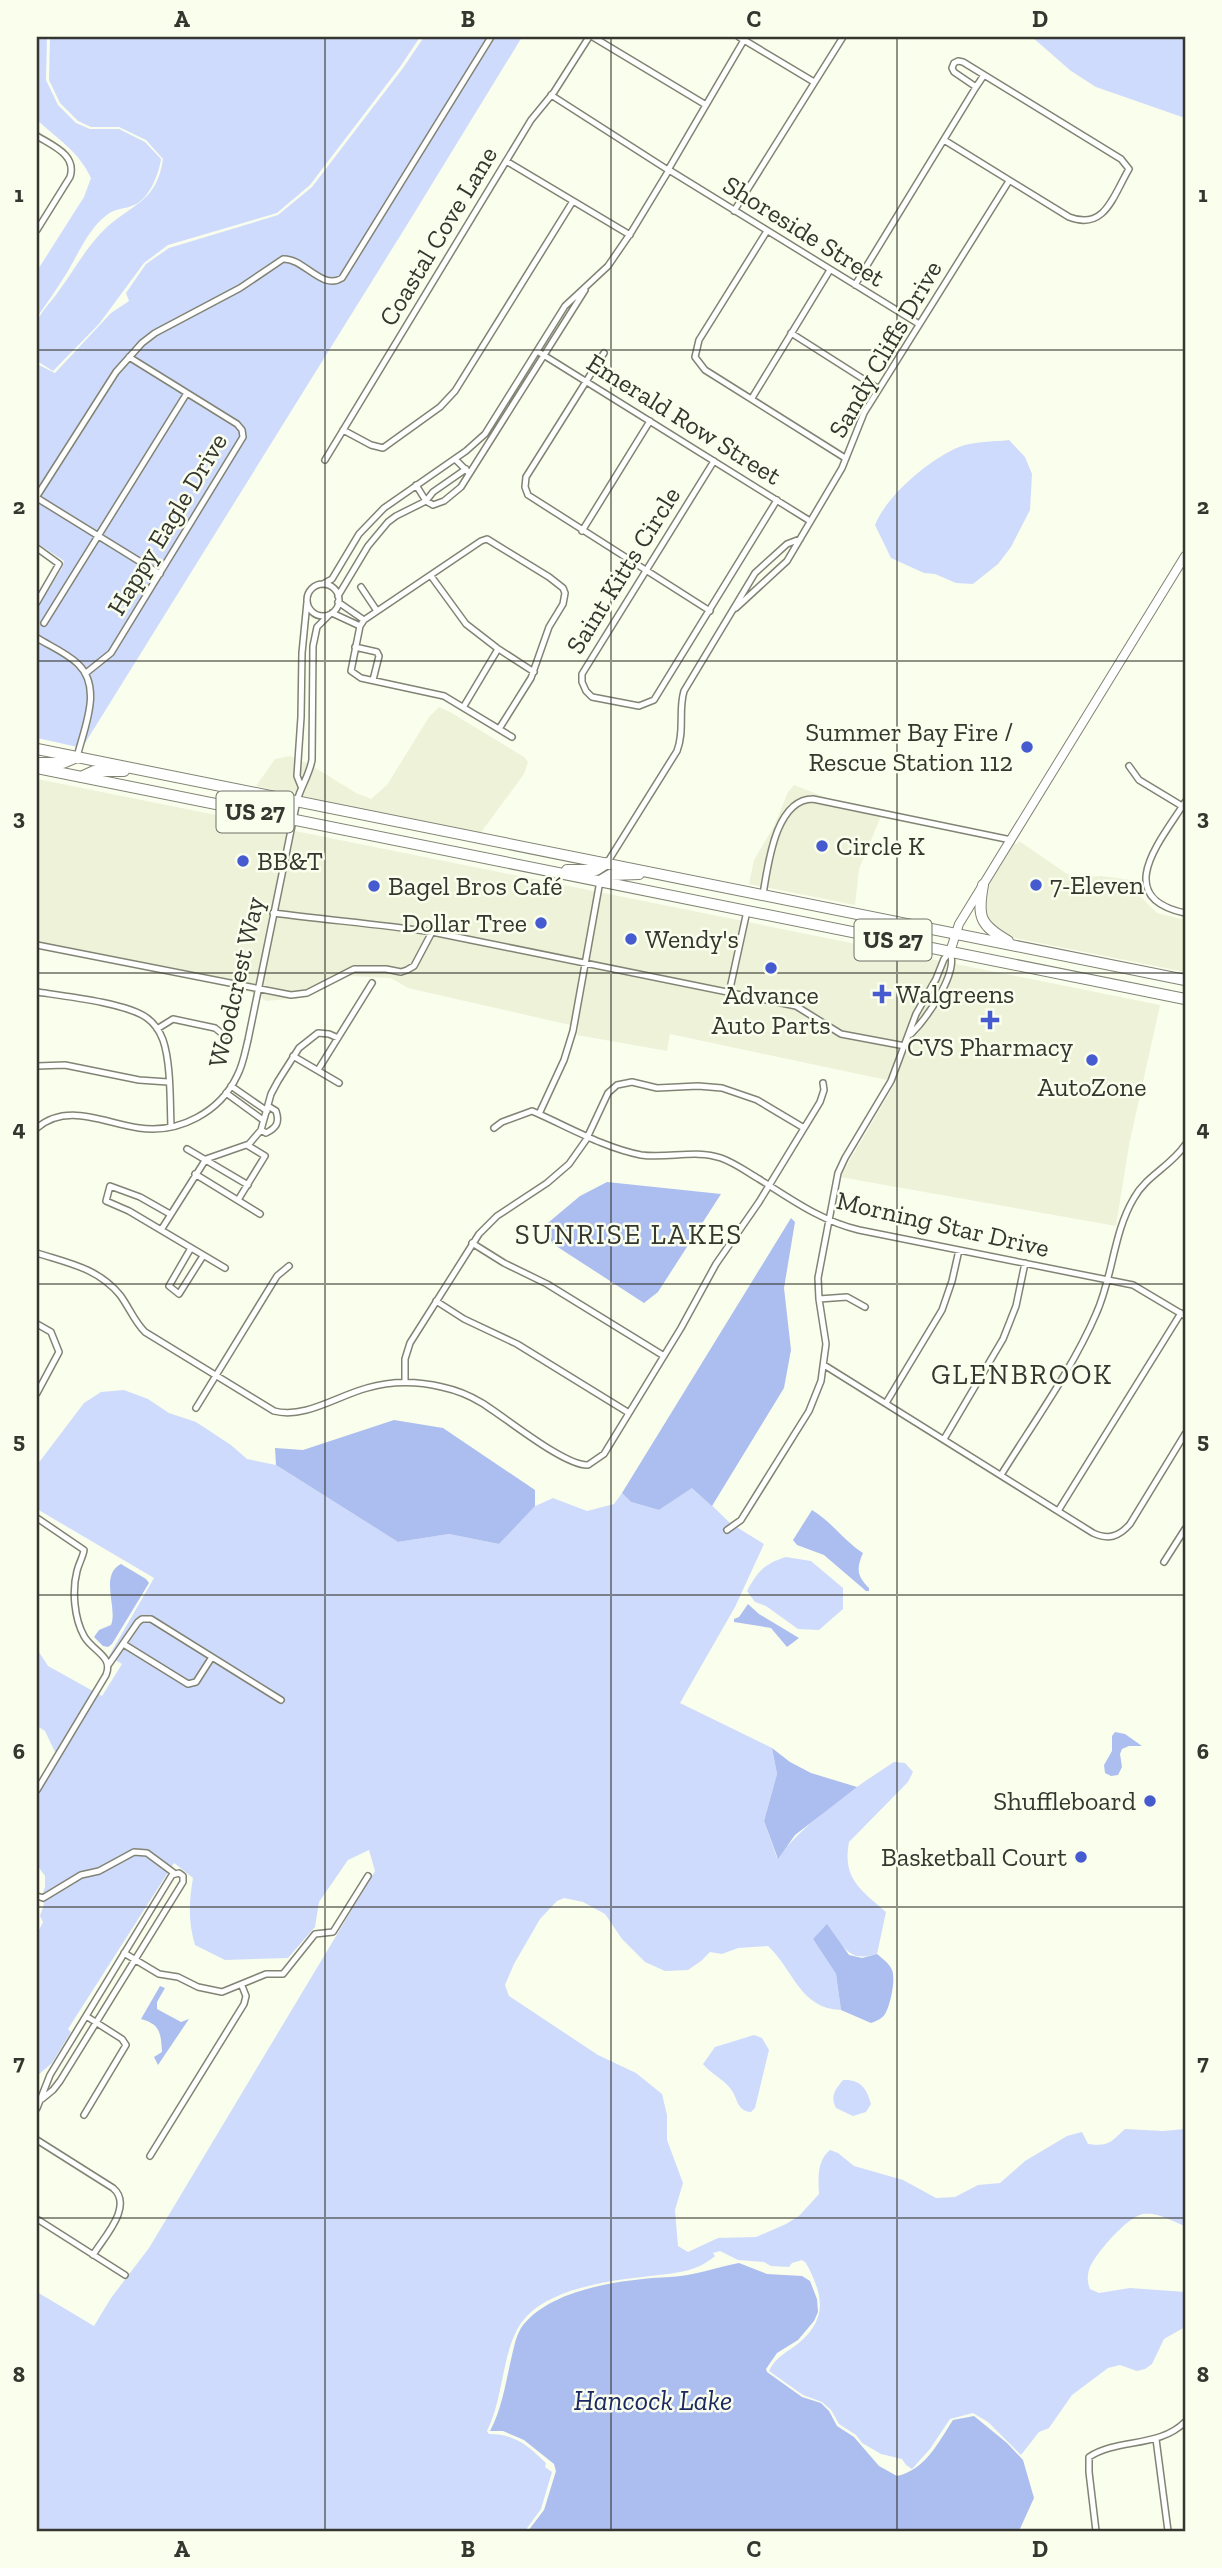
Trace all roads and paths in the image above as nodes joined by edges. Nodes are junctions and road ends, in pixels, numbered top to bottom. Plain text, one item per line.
1 (491, 37) edge
2 (591, 37) edge
3 (843, 37) edge
4 (741, 38) edge
5 (984, 75) junction
6 (814, 82) junction
7 (976, 87) junction
8 (551, 96) junction
9 (706, 105) junction
10 (37, 136) edge
11 (944, 140) junction
12 (506, 161) junction
13 (669, 170) junction
14 (1009, 180) junction
15 (573, 201) junction
16 (734, 211) junction
17 (37, 230) edge
18 (768, 230) junction
19 (630, 235) junction
20 (830, 270) junction
21 (589, 284) junction
22 (855, 285) junction
23 (919, 324) junction
24 (791, 333) junction
25 (537, 351) junction
26 (604, 353) dead end
27 (545, 356) junction
28 (129, 357) junction
29 (587, 381) junction
30 (879, 388) junction
31 (187, 393) junction
32 (752, 398) junction
33 (650, 421) junction
34 (344, 430) junction
35 (455, 458) junction
36 (845, 458) junction
37 (325, 460) dead end
38 (714, 461) junction
39 (468, 472) junction
40 (416, 485) junction
41 (37, 497) edge
42 (777, 500) junction
43 (426, 501) junction
44 (810, 521) junction
45 (582, 531) junction
46 (98, 536) junction
47 (800, 539) junction
48 (37, 548) edge
49 (1185, 556) edge
50 (765, 564) junction
51 (645, 570) junction
52 (160, 574) junction
53 (775, 575) junction
54 (431, 576) junction
55 (323, 584) junction
56 (361, 587) dead end
57 (338, 599) junction
58 (307, 602) junction
59 (37, 603) edge
60 (736, 608) junction
61 (377, 611) junction
62 (710, 611) junction
63 (330, 614) junction
64 (44, 623) dead end
65 (362, 623) junction
66 (37, 638) edge
67 (355, 647) junction
68 (498, 649) junction
69 (534, 672) junction
70 (86, 673) junction
71 (373, 680) junction
72 (301, 693) junction
73 (312, 694) junction
74 (464, 706) junction
75 (499, 729) junction
76 (512, 737) dead end
77 (37, 749) edge
78 (78, 757) junction
79 (37, 765) edge
80 (1129, 766) dead end
81 (149, 771) junction
82 (81, 777) junction
83 (301, 786) junction
84 (297, 801) junction
85 (1184, 804) edge
86 (293, 819) junction
87 (1011, 840) junction
88 (607, 863) junction
89 (545, 870) junction
90 (661, 874) junction
91 (600, 881) junction
92 (983, 886) junction
93 (763, 894) junction
94 (747, 911) junction
95 (273, 913) junction
96 (1185, 913) edge
97 (432, 932) junction
98 (955, 934) junction
99 (1014, 945) junction
100 (37, 946) edge
101 (950, 952) junction
102 (584, 962) junction
103 (1185, 980) edge
104 (372, 983) dead end
105 (257, 989) junction
106 (37, 992) edge
107 (729, 993) junction
108 (1183, 998) edge
109 (157, 1029) junction
110 (225, 1036) dead end
111 (909, 1036) junction
112 (338, 1038) junction
113 (905, 1046) junction
114 (293, 1056) junction
115 (37, 1066) edge
116 (318, 1070) junction
117 (168, 1082) junction
118 (339, 1083) dead end
119 (823, 1083) dead end
120 (231, 1086) junction
121 (226, 1093) junction
122 (267, 1108) junction
123 (539, 1114) junction
124 (264, 1120) junction
125 (171, 1127) junction
126 (37, 1128) edge
127 (494, 1128) dead end
128 (804, 1128) junction
129 (261, 1130) junction
130 (588, 1135) junction
131 (247, 1145) junction
132 (1185, 1145) edge
133 (187, 1149) dead end
134 (205, 1161) junction
135 (195, 1174) junction
136 (247, 1185) junction
137 (769, 1186) junction
138 (238, 1200) junction
139 (170, 1214) junction
140 (260, 1214) dead end
141 (829, 1221) junction
142 (161, 1230) junction
143 (472, 1243) junction
144 (191, 1248) junction
145 (959, 1250) junction
146 (37, 1253) edge
147 (204, 1256) junction
148 (1026, 1264) junction
149 (289, 1266) dead end
150 (225, 1268) dead end
151 (1108, 1280) junction
152 (819, 1299) junction
153 (436, 1301) junction
154 (865, 1307) dead end
155 (1183, 1314) edge
156 (37, 1324) edge
157 (664, 1356) junction
158 (824, 1365) junction
159 (215, 1376) junction
160 (405, 1382) junction
161 (37, 1393) edge
162 (886, 1403) junction
163 (196, 1408) dead end
164 (629, 1413) junction
165 (1185, 1434) edge
166 (944, 1439) junction
167 (1001, 1475) junction
168 (1058, 1511) junction
169 (37, 1518) edge
170 (1185, 1529) edge
171 (727, 1530) dead end
172 (1164, 1562) dead end
173 (125, 1644) junction
174 (212, 1657) junction
175 (109, 1664) junction
176 (281, 1700) dead end
177 (37, 1790) edge
178 (174, 1873) junction
179 (368, 1876) dead end
180 (37, 1896) edge
181 (124, 1953) junction
182 (135, 1960) junction
183 (242, 1986) junction
184 (86, 2016) junction
185 (97, 2022) junction
186 (42, 2099) junction
187 (37, 2108) edge
188 (84, 2115) dead end
189 (37, 2140) edge
190 (150, 2157) dead end
191 (37, 2220) edge
192 (93, 2255) junction
193 (125, 2276) dead end
194 (1185, 2423) edge
195 (1156, 2439) junction
196 (1096, 2531) edge
197 (1168, 2531) edge

1 - 28 street
2 - 8 street, Coastal Cove Lane
2 - 9 street
3 - 6 street
4 - 6 street
4 - 9 street
5 - 7 street
5 - 7 street
5 - 14 street
6 - 16 street
7 - 11 street
8 - 12 street, Coastal Cove Lane
8 - 13 street, Shoreside Street
9 - 13 street
10 - 17 street
11 - 14 street
11 - 22 street
12 - 15 street
12 - 34 street, Coastal Cove Lane
13 - 16 street, Shoreside Street
13 - 19 street
14 - 23 street, Sandy Cliffs Drive
15 - 19 street
15 - 34 street
16 - 18 street, Shoreside Street
18 - 20 street, Shoreside Street
18 - 32 street
19 - 21 street
20 - 22 street, Shoreside Street
20 - 24 street
21 - 25 street
21 - 27 street
22 - 23 street, Shoreside Street
23 - 30 street, Sandy Cliffs Drive
24 - 30 street
24 - 32 street
25 - 27 street, Emerald Row Street
25 - 35 street
26 - 29 street
27 - 29 street, Emerald Row Street
27 - 39 street
28 - 31 street, Happy Eagle Drive
28 - 41 street
29 - 33 street, Emerald Row Street
29 - 45 street
30 - 36 street, Sandy Cliffs Drive
31 - 46 street
31 - 52 street, Happy Eagle Drive
32 - 36 street
33 - 38 street, Emerald Row Street
33 - 45 street
34 - 37 street, Coastal Cove Lane
35 - 39 street
35 - 40 street
36 - 44 street, Sandy Cliffs Drive
38 - 42 street, Emerald Row Street
38 - 51 street, Saint Kitts Circle
39 - 43 street
39 - 43 street
40 - 43 street
40 - 55 street
41 - 46 street
42 - 44 street, Emerald Row Street
42 - 62 street, Saint Kitts Circle
43 - 57 street
44 - 47 street, Sandy Cliffs Drive
45 - 51 street
46 - 52 street
46 - 64 street
47 - 50 street, Sandy Cliffs Drive
47 - 53 street, Sandy Cliffs Drive
48 - 59 street
49 - 87 main road
50 - 53 street
50 - 60 street, Sandy Cliffs Drive
51 - 62 street
51 - 62 street, Saint Kitts Circle
52 - 70 street, Happy Eagle Drive
53 - 60 street, Sandy Cliffs Drive
54 - 61 street
54 - 68 street
54 - 69 street
55 - 57 street
55 - 58 street
56 - 61 street
57 - 63 street
57 - 65 street
58 - 63 street
58 - 72 street
60 - 88 street, Sandy Cliffs Drive
61 - 65 street
63 - 65 street
63 - 73 street
65 - 67 street
66 - 70 street
67 - 71 street
67 - 71 street
68 - 69 street
68 - 74 street
69 - 75 street
70 - 78 street
71 - 74 street
72 - 73 street
72 - 83 street
73 - 83 street
74 - 75 street
75 - 76 street
77 - 78 highway, US 27
78 - 79 highway
78 - 81 highway, US 27
79 - 82 highway, US 27
80 - 85 street
81 - 82 highway
81 - 84 highway, US 27
82 - 86 highway, US 27
83 - 84 street, Woodcrest Way
84 - 86 street, Woodcrest Way
84 - 88 highway, US 27
85 - 96 street
86 - 89 highway, US 27
86 - 95 street, Woodcrest Way
87 - 92 main road
87 - 93 street
88 - 89 highway
88 - 90 highway, US 27
89 - 91 highway, US 27
90 - 91 highway
90 - 93 highway, US 27
91 - 94 highway, US 27
91 - 102 street
92 - 98 main road
92 - 99 highway
93 - 98 highway, US 27
94 - 101 highway, US 27
94 - 107 street
95 - 97 street
95 - 105 street, Woodcrest Way
97 - 102 street
97 - 105 street
98 - 99 highway, US 27
98 - 101 main road
99 - 103 highway, US 27
100 - 105 street
101 - 108 highway, US 27
101 - 111 street
101 - 111 street
102 - 107 street
102 - 123 street
104 - 112 street
105 - 120 street, Woodcrest Way
106 - 109 street
107 - 113 street
109 - 110 street
109 - 117 street
111 - 113 street
112 - 114 street
112 - 116 street
113 - 141 street
114 - 116 street
114 - 122 street
115 - 117 street
116 - 118 street
117 - 125 street
119 - 128 street
120 - 121 street, Woodcrest Way
120 - 122 street
121 - 124 street
121 - 125 street, Woodcrest Way
122 - 124 street
122 - 129 street
123 - 127 street
123 - 130 street, Morning Star Drive
124 - 129 street
125 - 126 street, Woodcrest Way
128 - 130 street
128 - 137 street
129 - 131 street
130 - 137 street, Morning Star Drive
130 - 143 street
131 - 134 street
131 - 136 street
132 - 151 street
133 - 134 street
134 - 135 street
134 - 136 street
135 - 138 street
135 - 139 street
136 - 138 street
137 - 141 street, Morning Star Drive
137 - 157 street
138 - 140 street
139 - 142 street
139 - 142 street
141 - 145 street, Morning Star Drive
141 - 152 street
142 - 144 street
143 - 153 street
143 - 157 street
144 - 147 street
144 - 147 street
145 - 148 street, Morning Star Drive
145 - 162 street
146 - 159 street
147 - 150 street
148 - 151 street, Morning Star Drive
148 - 166 street
149 - 159 street
151 - 155 street, Morning Star Drive
151 - 167 street
152 - 154 street
152 - 158 street
153 - 160 street
153 - 164 street
155 - 168 street
156 - 161 street
157 - 164 street
158 - 162 street
158 - 171 street
159 - 160 street
159 - 163 street
160 - 164 street
162 - 166 street
165 - 168 street
166 - 167 street
167 - 168 street
169 - 175 street
170 - 172 street
173 - 174 street
173 - 174 street
173 - 175 street
174 - 176 street
175 - 177 street
178 - 180 street
178 - 181 street
178 - 182 street
179 - 183 street
181 - 182 street
181 - 184 street
182 - 183 street
182 - 185 street
183 - 190 street
184 - 185 street
184 - 186 street
185 - 186 street
185 - 188 street
186 - 187 street
189 - 192 street
191 - 192 street
192 - 193 street
194 - 195 street
195 - 196 street
195 - 197 street

